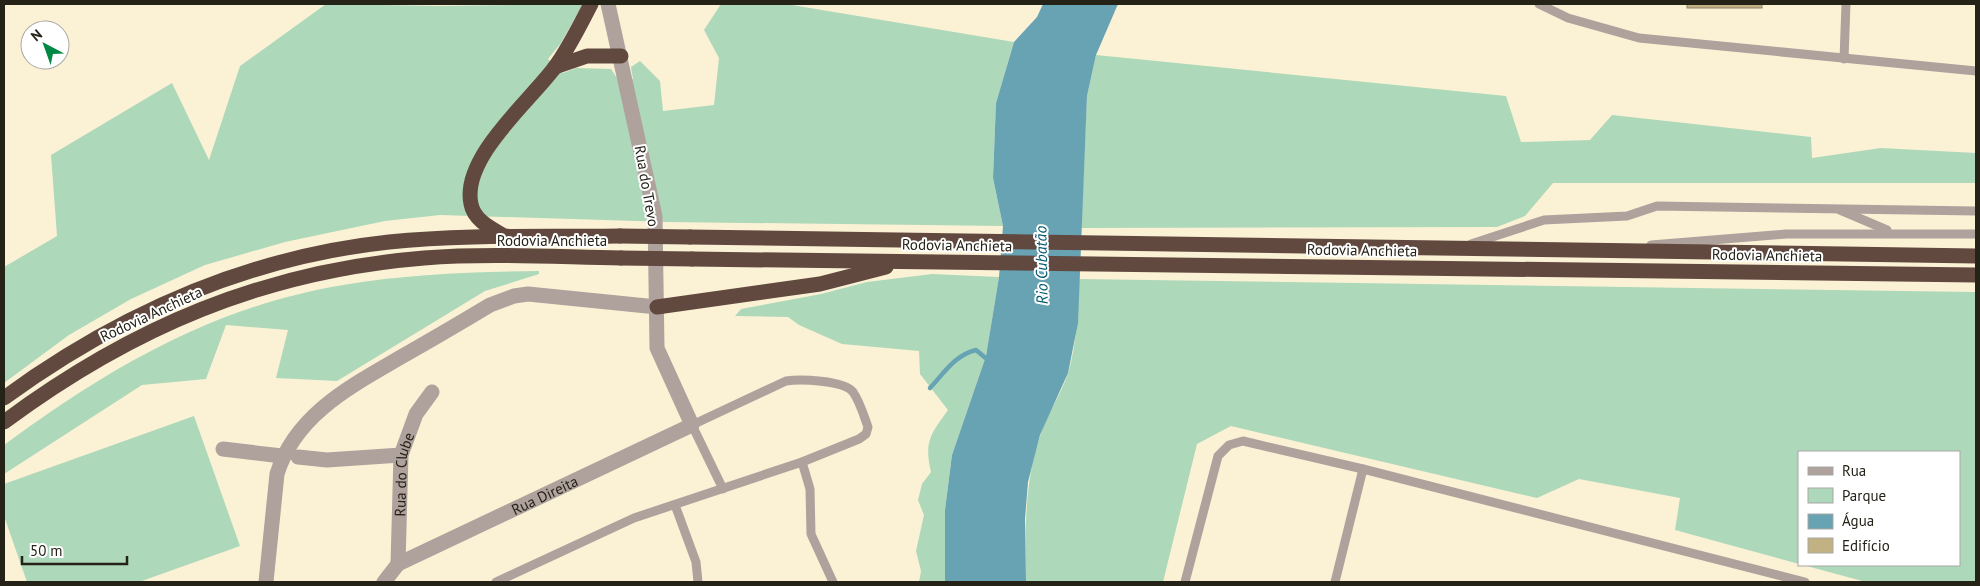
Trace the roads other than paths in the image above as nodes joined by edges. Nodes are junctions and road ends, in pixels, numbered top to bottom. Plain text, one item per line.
1 (591, 4) edge
2 (608, 4) edge
3 (1539, 4) edge
4 (1846, 4) edge
5 (621, 56) junction
6 (1844, 59) junction
7 (555, 67) junction
8 (1976, 71) edge
9 (1830, 207) junction
10 (1976, 211) edge
11 (1892, 232) junction
12 (1976, 234) edge
13 (506, 237) junction
14 (1463, 247) junction
15 (1594, 250) junction
16 (1976, 256) edge
17 (907, 262) junction
18 (1976, 275) edge
19 (657, 307) junction
20 (432, 392) dead end
21 (4, 398) edge
22 (4, 422) edge
23 (692, 425) junction
24 (222, 448) dead end
25 (401, 455) junction
26 (282, 456) junction
27 (298, 457) dead end
28 (802, 462) junction
29 (1362, 469) junction
30 (723, 489) junction
31 (675, 505) junction
32 (398, 564) junction
33 (266, 582) edge
34 (384, 582) edge
35 (496, 582) edge
36 (698, 582) edge
37 (833, 582) edge
38 (1184, 582) edge
39 (1335, 582) edge
40 (1805, 582) edge

1 - 7 highway
2 - 5 street, Rua do Trevo
3 - 6 lane
4 - 6 lane
5 - 7 highway
5 - 19 street, Rua do Trevo
6 - 8 lane
7 - 13 highway
9 - 10 lane
9 - 11 lane
9 - 14 lane
11 - 12 lane
11 - 15 lane
13 - 14 highway, Rodovia Anchieta, bridge
13 - 21 highway, Rodovia Anchieta
14 - 15 highway, Rodovia Anchieta
15 - 16 highway, Rodovia Anchieta
17 - 18 highway, Rodovia Anchieta
17 - 19 highway
17 - 22 highway, Rodovia Anchieta, bridge
19 - 23 street, Rua do Trevo
19 - 26 street
20 - 25 street, Rua do Clube
23 - 28 lane
23 - 30 lane
23 - 32 street, Rua Direita
24 - 26 street
25 - 27 street
25 - 32 street, Rua do Clube
26 - 33 street
28 - 30 lane
28 - 37 lane
29 - 38 lane
29 - 39 lane
29 - 40 lane
30 - 31 lane
31 - 35 lane
31 - 36 lane
32 - 34 street

